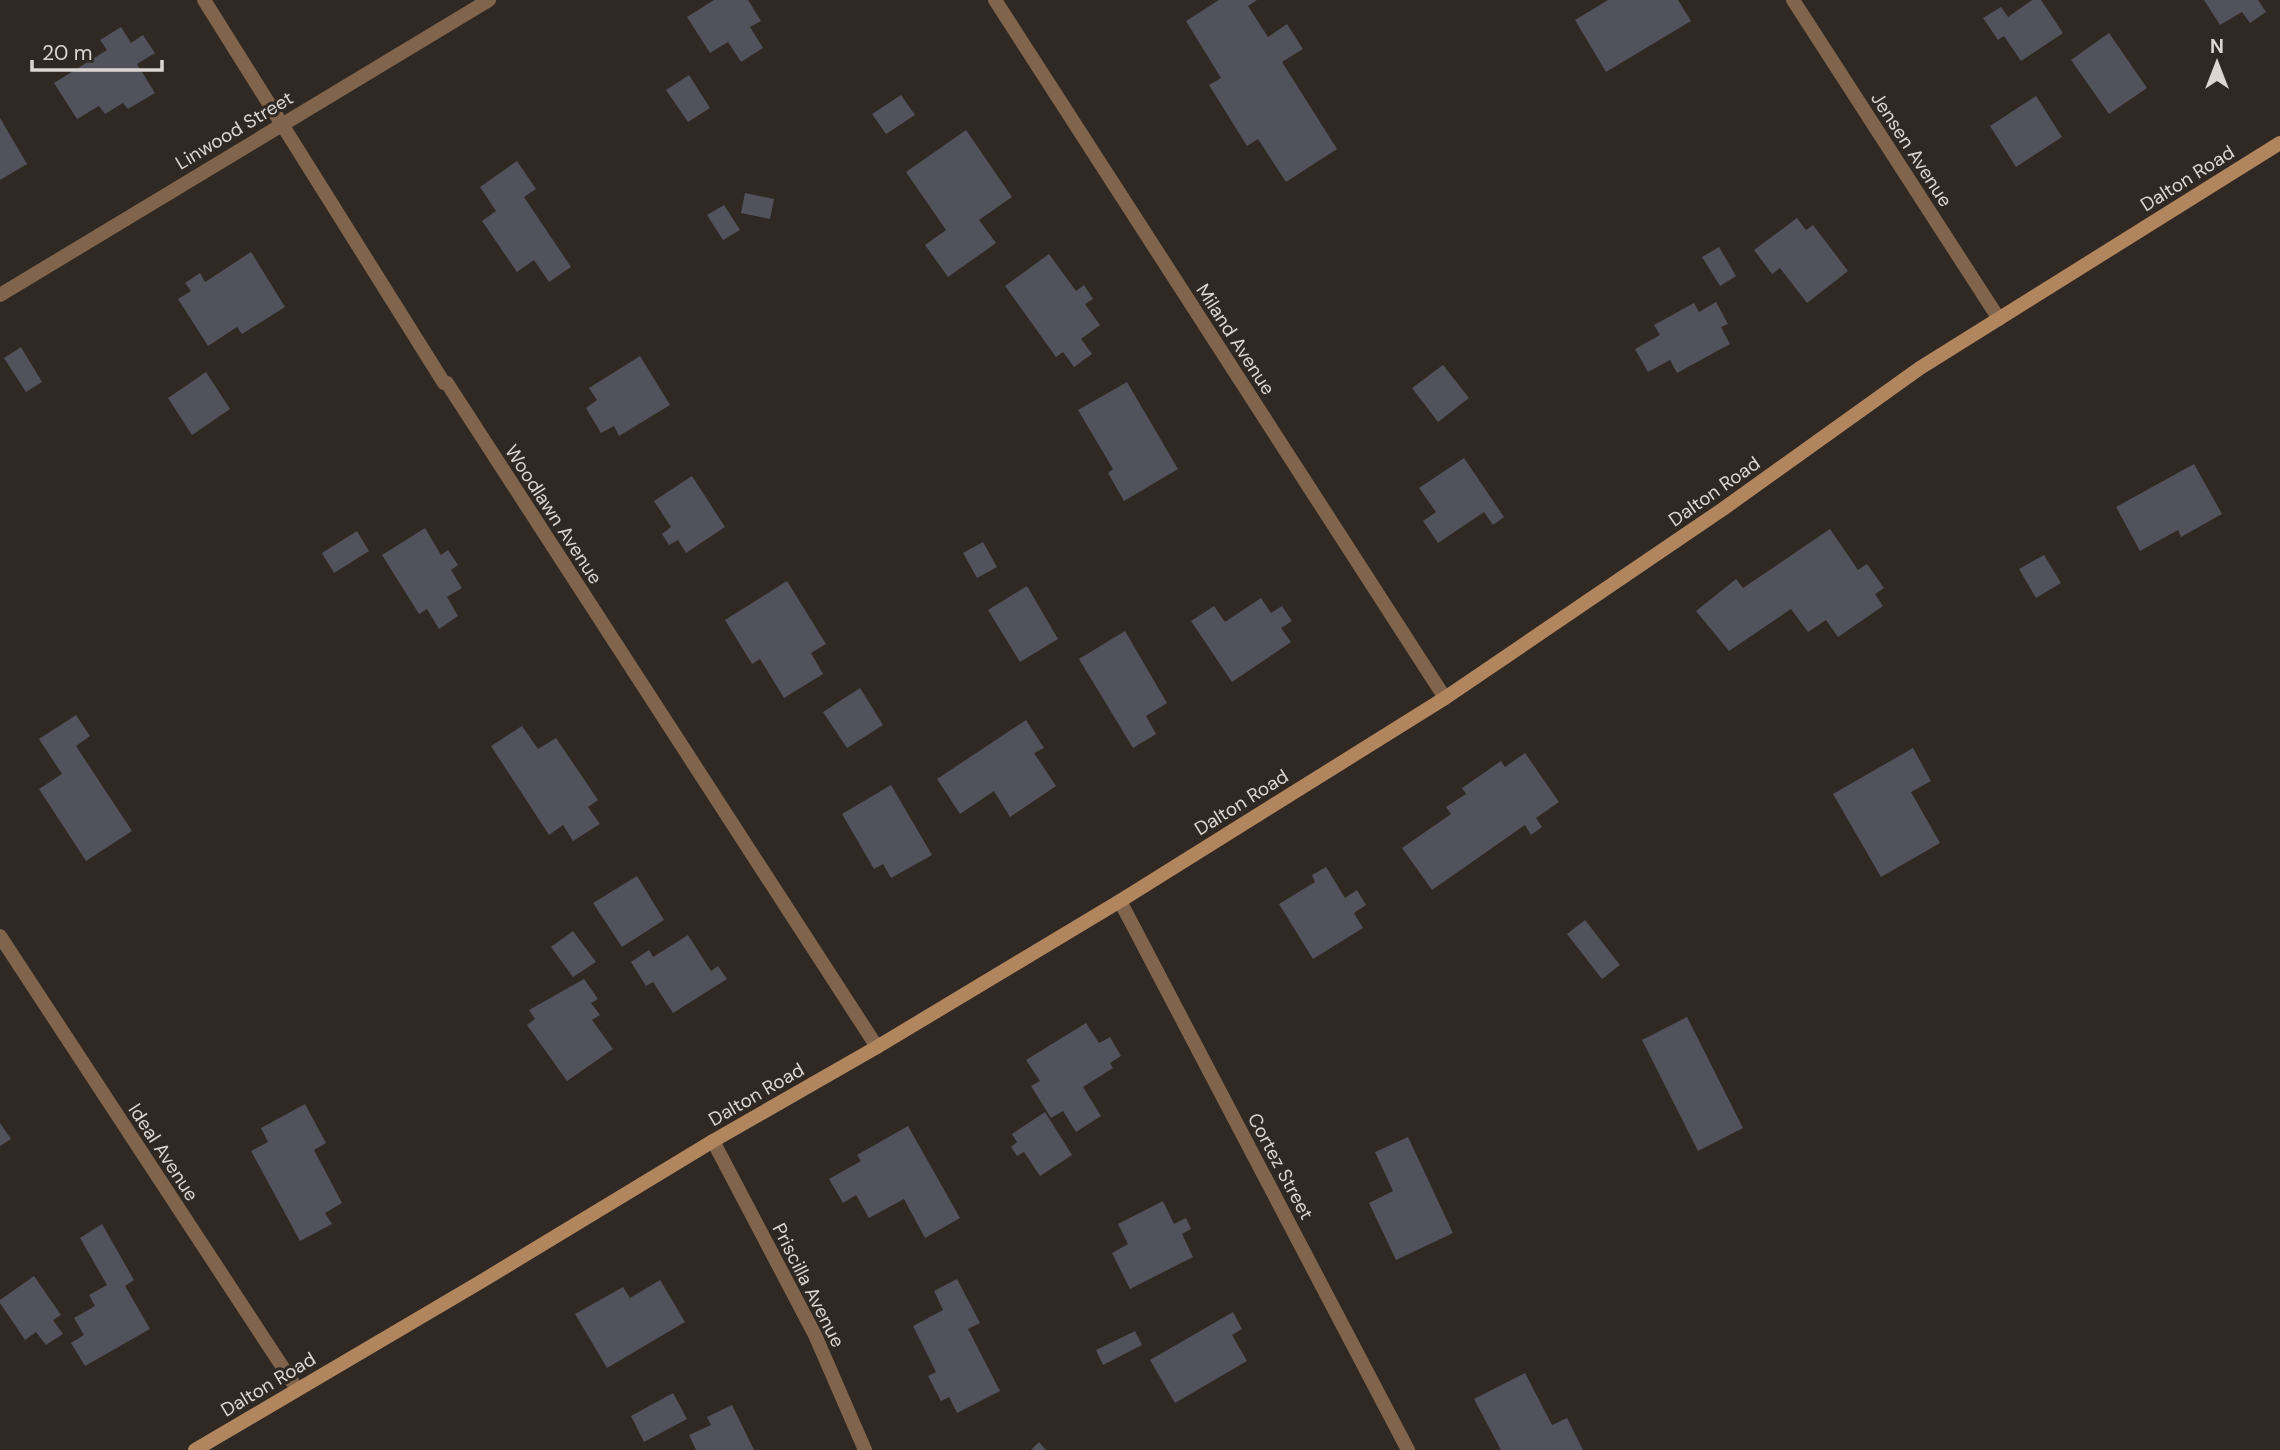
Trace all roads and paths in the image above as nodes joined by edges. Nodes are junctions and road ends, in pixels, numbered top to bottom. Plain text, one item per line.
1 (204, 0) edge
2 (489, 0) edge
3 (995, 0) edge
4 (1793, 0) edge
5 (281, 124) junction
6 (2280, 143) edge
7 (0, 295) edge
8 (1998, 319) junction
9 (1445, 698) junction
10 (1120, 901) junction
11 (0, 936) edge
12 (877, 1047) junction
13 (713, 1141) junction
14 (297, 1389) junction
15 (195, 1450) edge
16 (865, 1450) edge
17 (1408, 1450) edge

1 - 5 street, Woodlawn Avenue
2 - 5 street, Linwood Street
3 - 9 street, Miland Avenue
4 - 8 street, Jensen Avenue
5 - 7 street, Linwood Street
5 - 12 street, Woodlawn Avenue
6 - 8 street, Dalton Road
8 - 9 street, Dalton Road
9 - 10 street, Dalton Road
10 - 12 street, Dalton Road
10 - 17 street, Cortez Street
11 - 14 street, Ideal Avenue
12 - 13 street, Dalton Road
13 - 14 street, Dalton Road
13 - 16 street, Priscilla Avenue
14 - 15 street, Dalton Road

